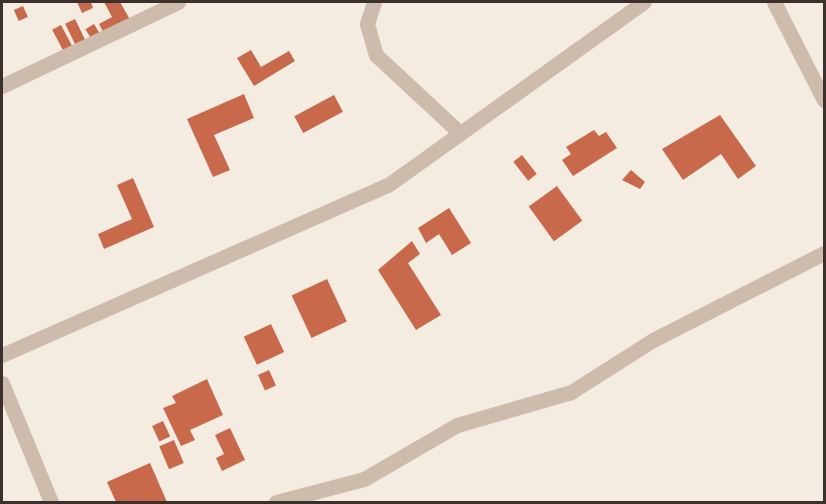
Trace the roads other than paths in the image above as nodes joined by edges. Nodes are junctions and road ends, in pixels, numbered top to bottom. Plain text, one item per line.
1 (178, 2) edge
2 (374, 2) edge
3 (644, 2) edge
4 (774, 2) edge
5 (2, 86) edge
6 (825, 100) edge
7 (460, 133) junction
8 (825, 253) edge
9 (2, 355) edge
10 (2, 383) edge
11 (51, 502) edge
12 (276, 502) edge

1 - 5 street
2 - 7 street
3 - 7 street
4 - 6 street
7 - 9 street
8 - 12 street
10 - 11 street

